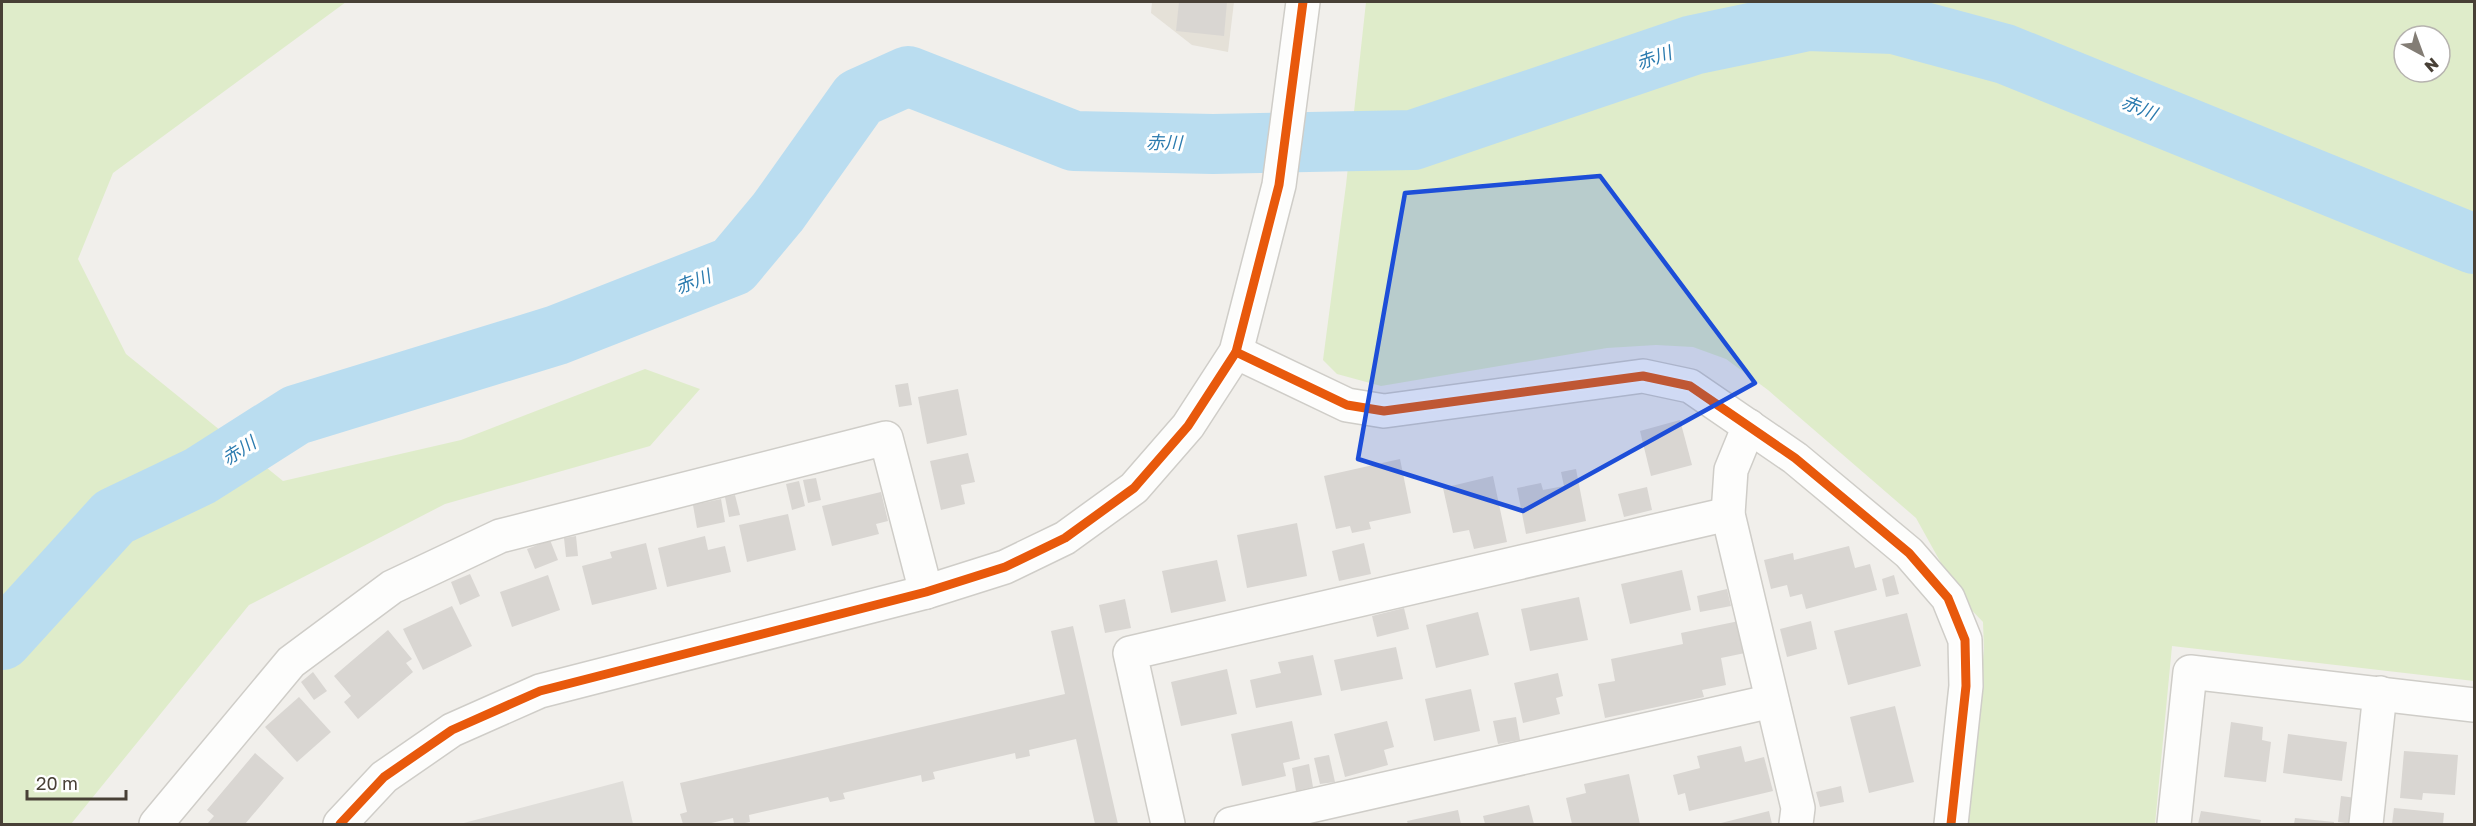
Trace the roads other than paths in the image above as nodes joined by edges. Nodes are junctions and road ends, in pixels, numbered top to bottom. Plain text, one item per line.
1 (1303, 2) edge
2 (1236, 352) junction
3 (1749, 426) junction
4 (1728, 514) junction
5 (926, 592) junction
6 (2380, 693) junction
7 (1772, 701) junction
8 (2475, 705) edge
9 (156, 825) edge
10 (340, 825) edge
11 (1168, 825) edge
12 (1231, 825) edge
13 (1796, 825) edge
14 (1951, 825) edge
15 (2174, 825) edge
16 (2366, 825) edge

1 - 2 street
2 - 3 street
2 - 5 street
3 - 4 street
3 - 14 street
4 - 7 street
4 - 11 street
5 - 9 street
5 - 10 street
6 - 8 street
6 - 15 street
6 - 16 street
7 - 12 street
7 - 13 street

